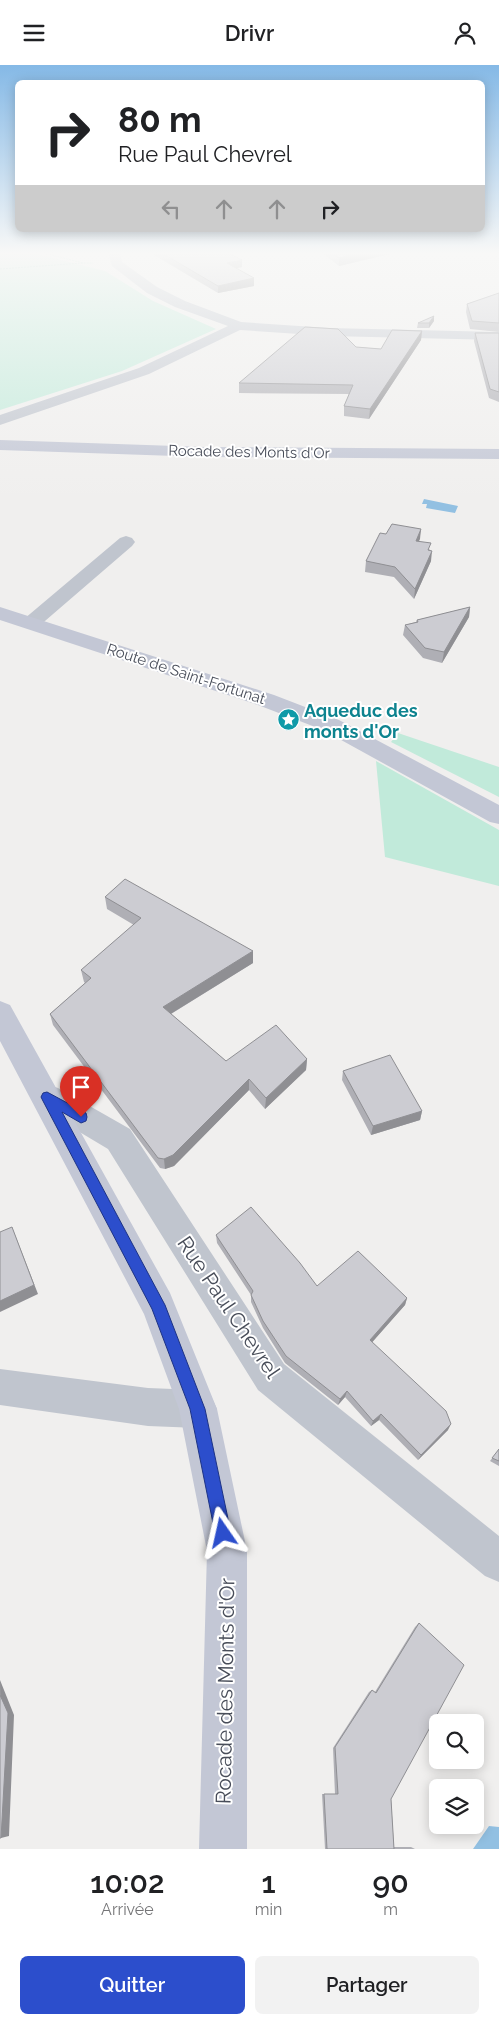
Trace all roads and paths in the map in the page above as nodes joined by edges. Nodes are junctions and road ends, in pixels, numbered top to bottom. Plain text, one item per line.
1 (219, 335) edge
2 (467, 335) edge
3 (499, 336) edge
4 (0, 420) edge
5 (0, 445) edge
6 (499, 454) edge
7 (126, 542) dead end
8 (3, 617) edge
9 (31, 623) junction
10 (499, 816) edge
11 (0, 1013) edge
12 (47, 1097) junction
13 (0, 1387) edge
14 (198, 1409) junction
15 (499, 1562) edge
16 (223, 1849) edge

1 - 4 street
2 - 3 street
5 - 6 street, Rocade des Monts d'Or
7 - 9 street
8 - 9 street, Route de Saint-Fortunat
9 - 10 street, Route de Saint-Fortunat
11 - 12 street, Rocade des Monts d'Or
12 - 14 street, Rocade des Monts d'Or
12 - 15 street, Rue Paul Chevrel
13 - 14 street
14 - 16 street, Rocade des Monts d'Or

